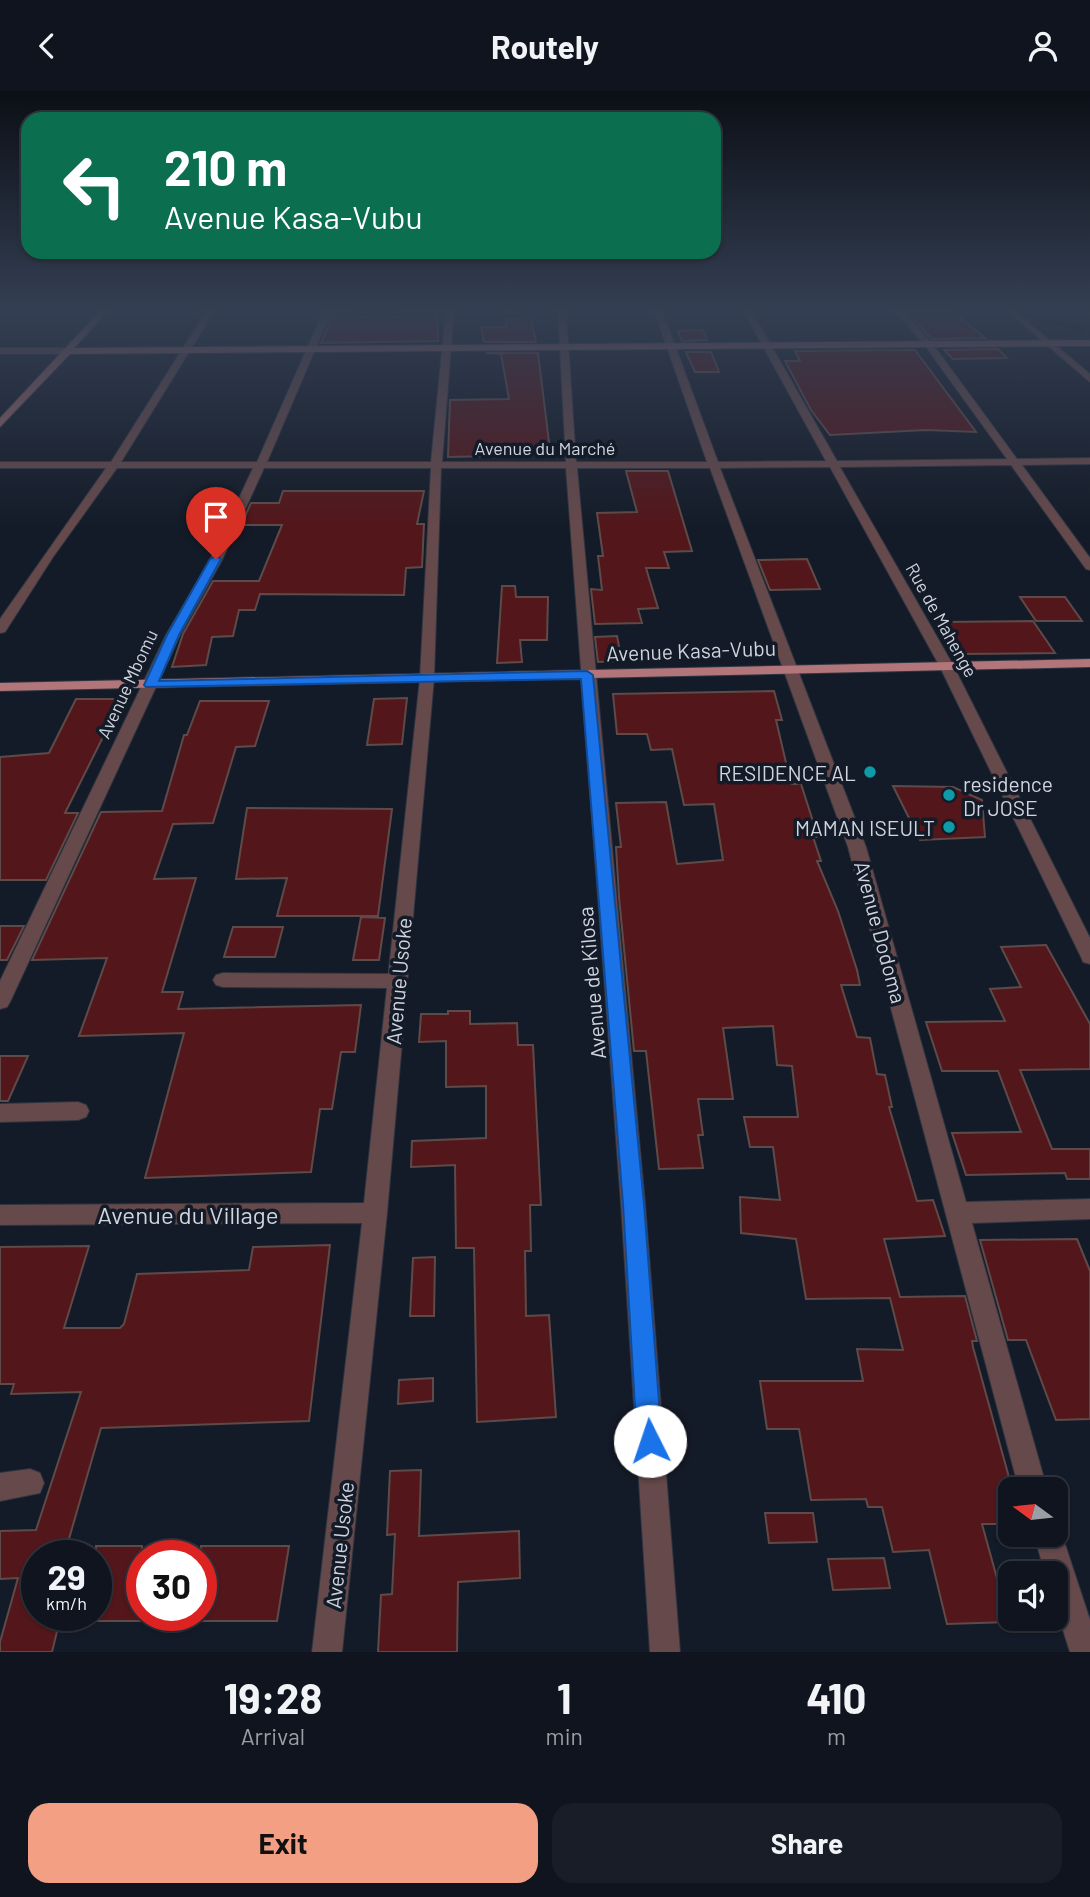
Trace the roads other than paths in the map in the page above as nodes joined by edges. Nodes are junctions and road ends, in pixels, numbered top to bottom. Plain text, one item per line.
1 (38, 383) edge
2 (164, 383) edge
3 (298, 383) edge
4 (443, 383) edge
5 (566, 383) edge
6 (683, 383) edge
7 (786, 383) edge
8 (957, 383) edge
9 (0, 424) edge
10 (1016, 461) junction
11 (1090, 461) edge
12 (831, 463) junction
13 (0, 465) edge
14 (114, 465) junction
15 (260, 465) junction
16 (436, 465) junction
17 (570, 465) junction
18 (713, 465) junction
19 (1090, 566) edge
20 (0, 629) edge
21 (1090, 663) edge
22 (946, 665) junction
23 (789, 667) junction
24 (587, 675) junction
25 (427, 678) junction
26 (151, 685) junction
27 (0, 687) edge
28 (1090, 957) edge
29 (223, 980) dead end
30 (398, 981) junction
31 (0, 1002) edge
32 (78, 1111) dead end
33 (0, 1113) edge
34 (1090, 1209) edge
35 (376, 1213) junction
36 (957, 1213) junction
37 (0, 1215) edge
38 (1030, 1477) edge
39 (30, 1483) dead end
40 (0, 1487) edge
41 (1052, 1547) edge
42 (327, 1652) edge
43 (664, 1652) edge
44 (1085, 1652) edge

1 - 9 street
2 - 14 street
3 - 15 street, Avenue Mbomu
4 - 16 street, Avenue Usoke
5 - 17 street, Avenue de Kilosa
6 - 18 street, Avenue Dodoma
7 - 12 street, Rue de Mahenge
8 - 10 street
10 - 11 street, Avenue du Marché
10 - 12 street, Avenue du Marché
10 - 19 street
12 - 18 street, Avenue du Marché
12 - 22 street, Rue de Mahenge
13 - 14 street, Avenue du Marché
14 - 15 street, Avenue du Marché
14 - 20 street
15 - 16 street, Avenue du Marché
15 - 26 street, Avenue Mbomu
16 - 17 street, Avenue du Marché
16 - 25 street, Avenue Usoke
17 - 18 street, Avenue du Marché
17 - 24 street, Avenue de Kilosa
18 - 23 street, Avenue Dodoma
21 - 22 main road, Avenue Kasa-Vubu
22 - 23 main road, Avenue Kasa-Vubu
22 - 28 street, Rue de Mahenge
23 - 24 main road, Avenue Kasa-Vubu
23 - 36 street, Avenue Dodoma
24 - 25 main road, Avenue Kasa-Vubu
24 - 43 street, Avenue de Kilosa
25 - 26 main road, Avenue Kasa-Vubu
25 - 30 street, Avenue Usoke
26 - 27 main road, Avenue Kasa-Vubu
26 - 31 street, Avenue Mbomu
29 - 30 street
30 - 35 street, Avenue Usoke
32 - 33 street
34 - 36 street
35 - 37 street, Avenue du Village
35 - 42 street, Avenue Usoke
36 - 38 street, Avenue Dodoma
39 - 40 street
41 - 44 street

